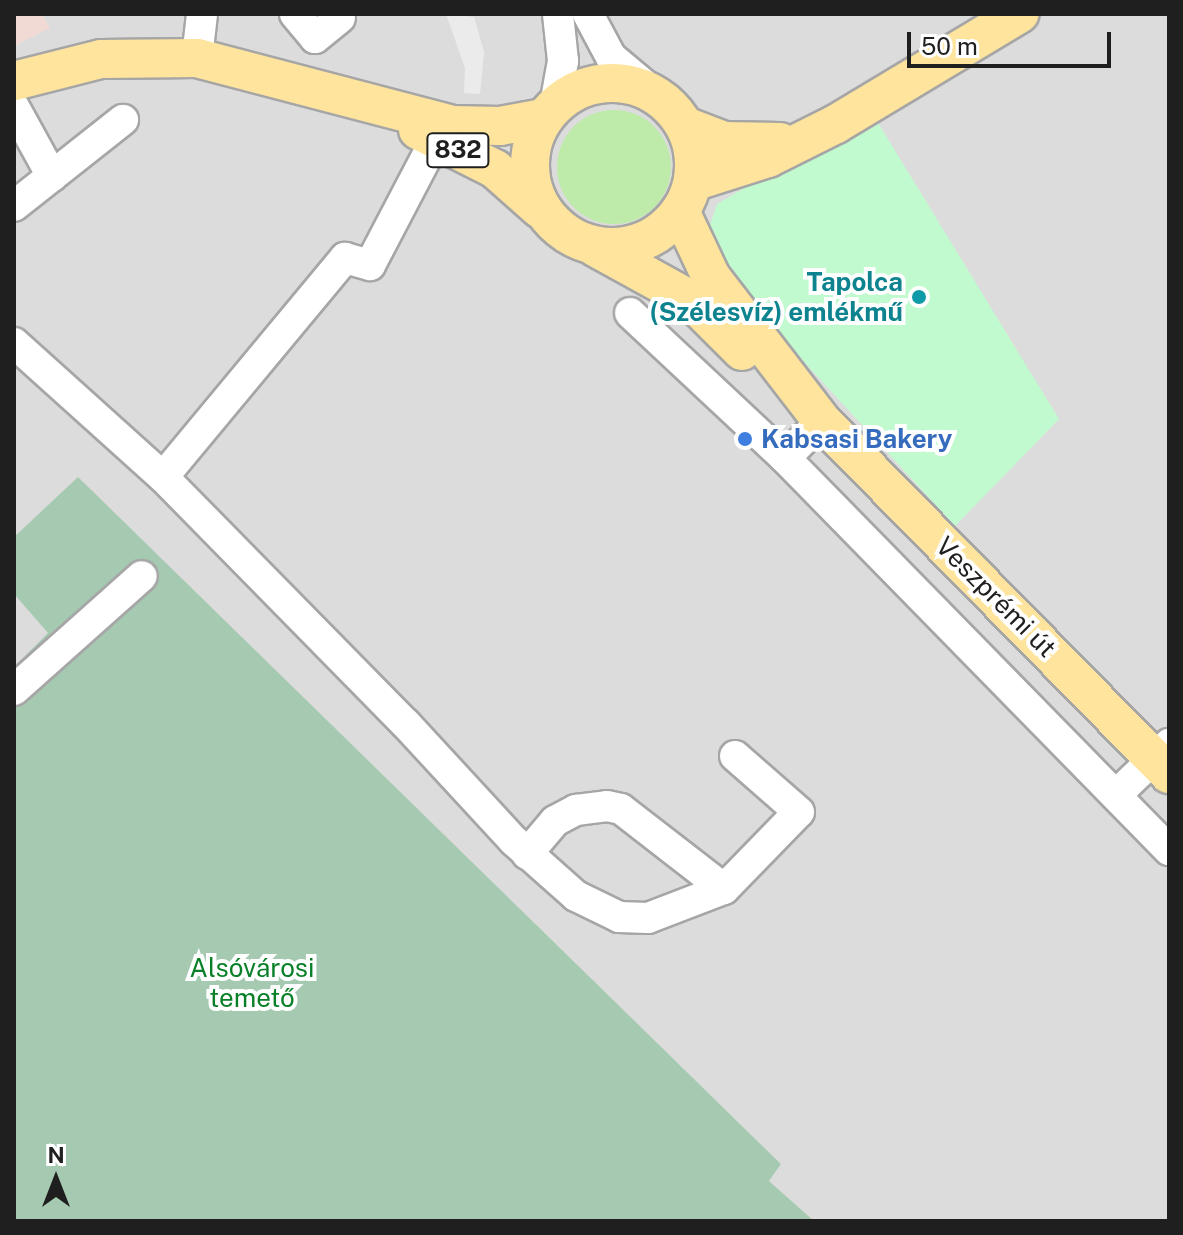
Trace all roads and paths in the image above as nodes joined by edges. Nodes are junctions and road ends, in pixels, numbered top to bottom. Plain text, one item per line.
1 (202, 14) edge
2 (295, 14) edge
3 (558, 14) edge
4 (588, 14) edge
5 (1019, 14) edge
6 (340, 18) dead end
7 (197, 58) junction
8 (15, 85) edge
9 (654, 93) junction
10 (358, 101) junction
11 (549, 112) junction
12 (123, 120) dead end
13 (685, 126) junction
14 (817, 132) junction
15 (436, 139) junction
16 (52, 176) junction
17 (686, 197) junction
18 (14, 206) edge
19 (547, 216) junction
20 (587, 243) junction
21 (630, 313) dead end
22 (14, 343) edge
23 (822, 421) junction
24 (785, 458) junction
25 (163, 477) junction
26 (142, 576) dead end
27 (14, 690) edge
28 (735, 756) dead end
29 (1164, 759) edge
30 (1116, 795) junction
31 (1169, 850) edge
32 (527, 854) junction
33 (724, 889) junction

1 - 7 street
2 - 6 street
3 - 11 street
4 - 9 street
5 - 14 main road, 832
7 - 8 main road, 832
7 - 10 main road, 832
8 - 16 street
9 - 11 main road, 832
9 - 13 main road, 832
10 - 11 main road, 832
10 - 15 main road, 832
11 - 19 main road, 832
12 - 16 street
13 - 14 main road, 832
13 - 17 main road
14 - 17 main road, 832
15 - 19 main road, 832
15 - 25 street
16 - 18 street
17 - 20 main road, 832
17 - 23 main road, Veszprémi út
19 - 20 main road, 832
20 - 23 main road, Veszprémi út
21 - 24 street
22 - 25 street
23 - 24 street
23 - 29 main road, Veszprémi út
24 - 30 street
25 - 32 street
26 - 27 street
28 - 33 street
29 - 30 street
30 - 31 street
32 - 33 street
32 - 33 street

